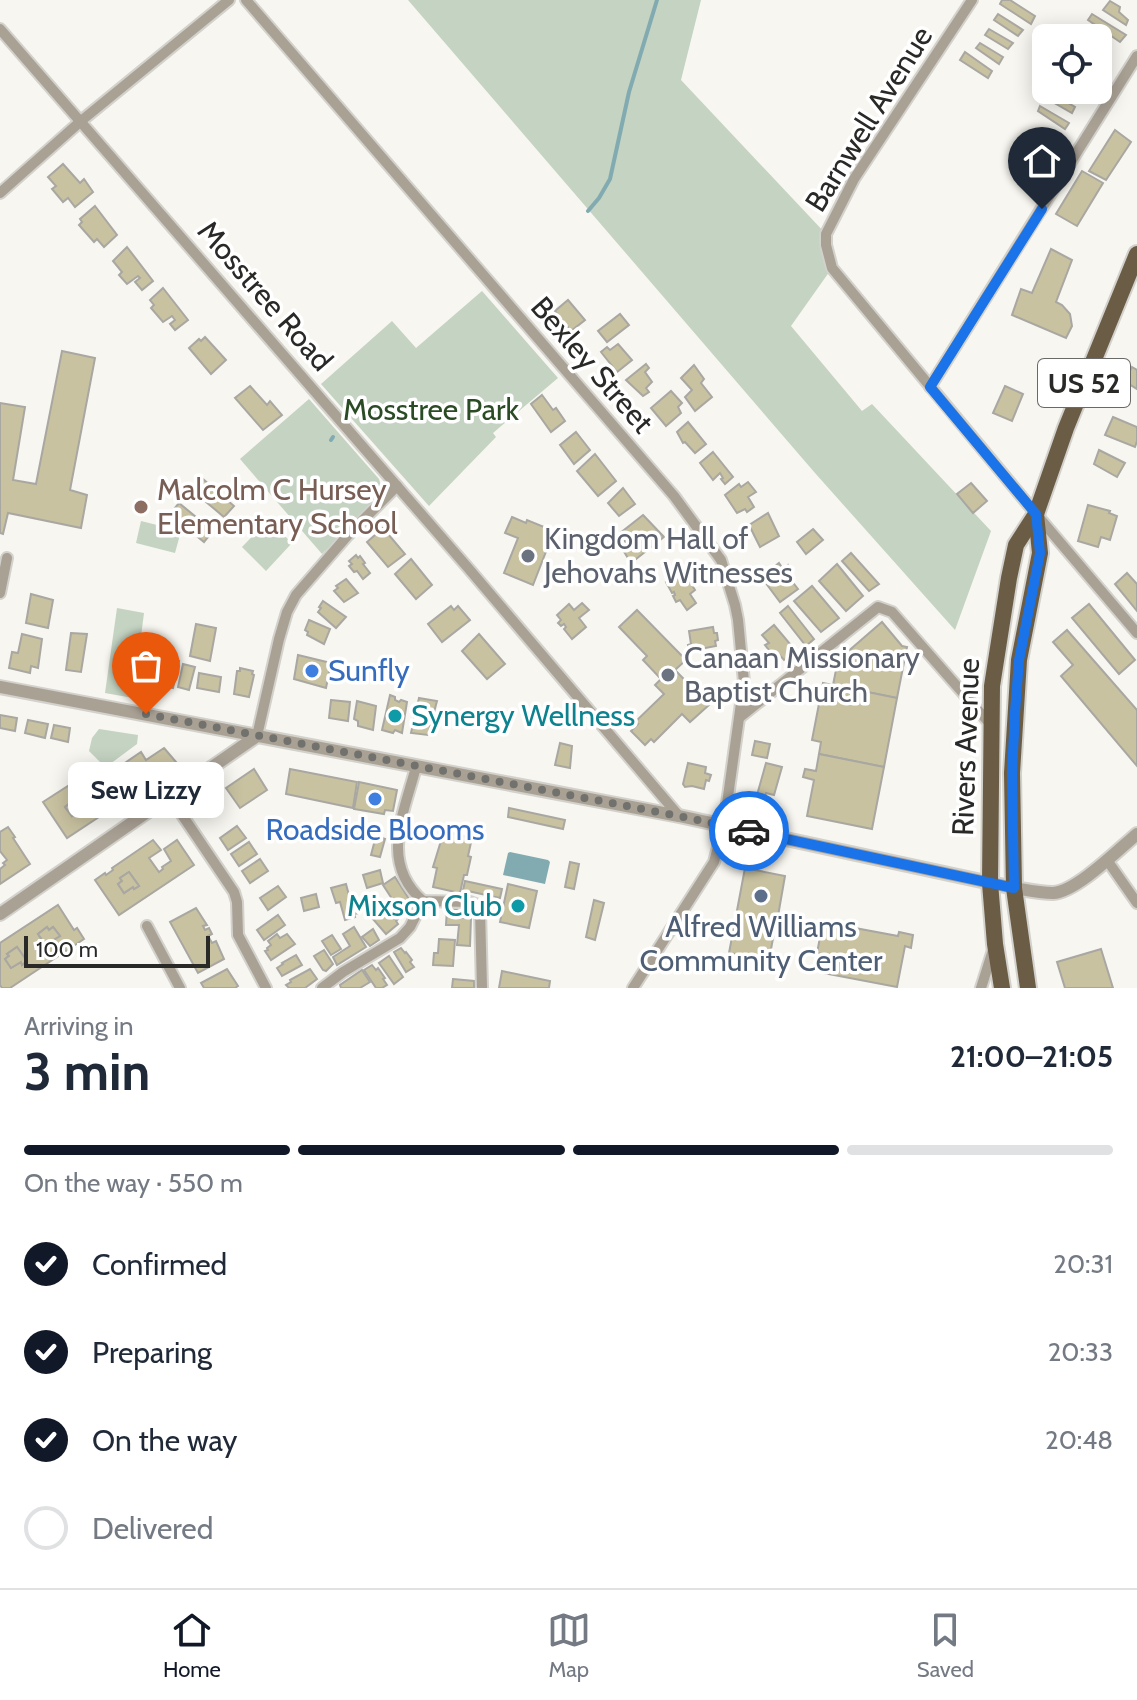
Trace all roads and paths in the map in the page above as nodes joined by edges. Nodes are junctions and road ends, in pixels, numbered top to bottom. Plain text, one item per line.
1 (229, 0) edge
2 (246, 0) edge
3 (972, 0) edge
4 (0, 29) edge
5 (1137, 56) edge
6 (81, 121) junction
7 (0, 193) edge
8 (1137, 254) edge
9 (930, 387) junction
10 (397, 486) junction
11 (1036, 514) junction
12 (7, 558) dead end
13 (0, 593) edge
14 (1137, 633) edge
15 (0, 687) edge
16 (740, 717) junction
17 (992, 726) junction
18 (257, 736) junction
19 (416, 767) junction
20 (170, 797) junction
21 (679, 816) junction
22 (724, 825) junction
23 (1137, 834) edge
24 (1107, 860) junction
25 (990, 883) junction
26 (1014, 888) junction
27 (423, 901) junction
28 (1137, 903) edge
29 (0, 914) edge
30 (147, 926) dead end
31 (995, 944) junction
32 (180, 988) edge
33 (266, 988) edge
34 (322, 988) edge
35 (482, 988) edge
36 (633, 988) edge
37 (981, 988) edge
38 (1002, 988) edge
39 (1028, 988) edge

1 - 6 street
2 - 16 street, Bexley Street
3 - 9 street, Barnwell Avenue
4 - 6 street, Mosstree Road
5 - 9 street
6 - 7 street
6 - 10 street, Mosstree Road
8 - 11 main road, Rivers Avenue / US 52
9 - 11 street
10 - 18 street
10 - 21 street, Mosstree Road
11 - 14 street
11 - 17 main road, Rivers Avenue / US 52
11 - 26 main road, Rivers Avenue / US 52
12 - 13 street
15 - 18 street
16 - 17 street
16 - 22 street, Bexley Street
17 - 25 main road, Rivers Avenue / US 52
18 - 19 street
18 - 20 street
19 - 21 street
19 - 27 street
20 - 29 street
20 - 33 street
21 - 22 street
22 - 25 street
22 - 36 street, Bexley Street
23 - 24 street
24 - 26 street
24 - 28 street
25 - 26 street
25 - 31 main road, Rivers Avenue / US 52
26 - 39 main road, Rivers Avenue / US 52
27 - 34 street
27 - 35 street
30 - 32 street
31 - 37 street
31 - 38 main road, Rivers Avenue / US 52

